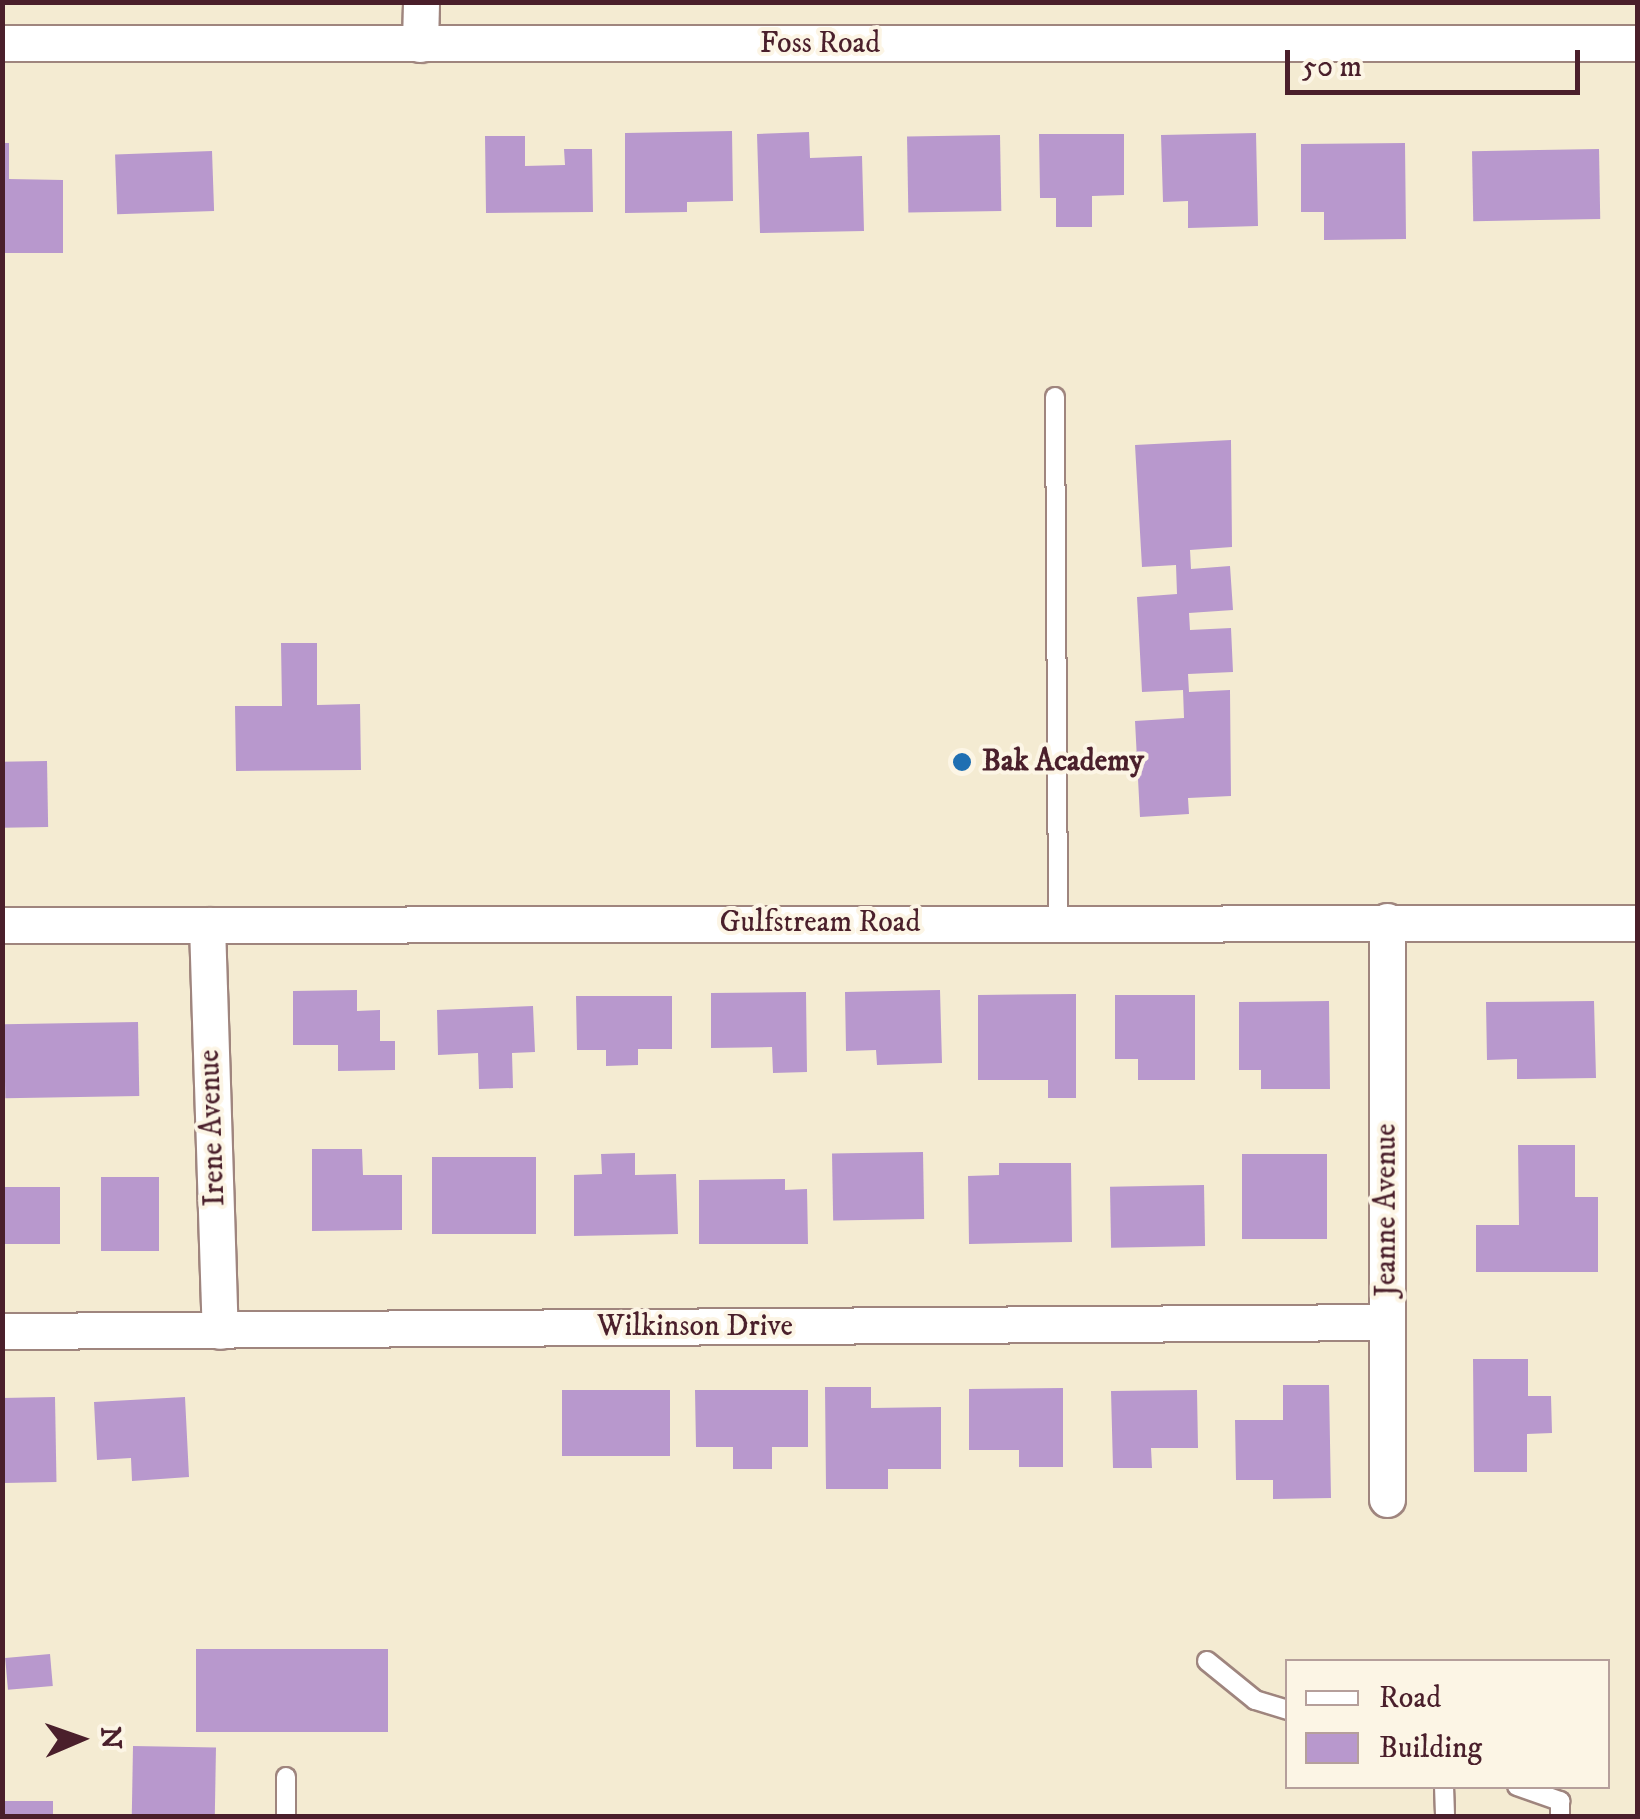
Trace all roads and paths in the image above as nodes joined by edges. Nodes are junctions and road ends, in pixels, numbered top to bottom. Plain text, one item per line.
1 (420, 2) edge
2 (2, 43) edge
3 (1638, 43) edge
4 (420, 44) junction
5 (1055, 397) dead end
6 (1058, 922) junction
7 (1387, 922) junction
8 (1638, 922) edge
9 (2, 925) edge
10 (206, 925) junction
11 (1387, 1322) junction
12 (220, 1330) junction
13 (2, 1331) edge
14 (1388, 1499) dead end
15 (1207, 1662) dead end
16 (1285, 1709) edge
17 (286, 1777) dead end
18 (1444, 1789) edge
19 (1526, 1789) edge
20 (286, 1816) edge
21 (1444, 1816) edge
22 (1560, 1816) edge

1 - 4 street
2 - 4 street, Foss Road
3 - 4 street, Foss Road
5 - 6 lane
6 - 7 street, Gulfstream Road
6 - 10 street, Gulfstream Road
7 - 8 street, Gulfstream Road
7 - 11 street, Jeanne Avenue
9 - 10 street, Gulfstream Road
10 - 12 street, Irene Avenue
11 - 12 street, Wilkinson Drive
11 - 14 street, Jeanne Avenue
12 - 13 street, Wilkinson Drive
15 - 16 lane
17 - 20 lane
18 - 21 lane
19 - 22 lane

